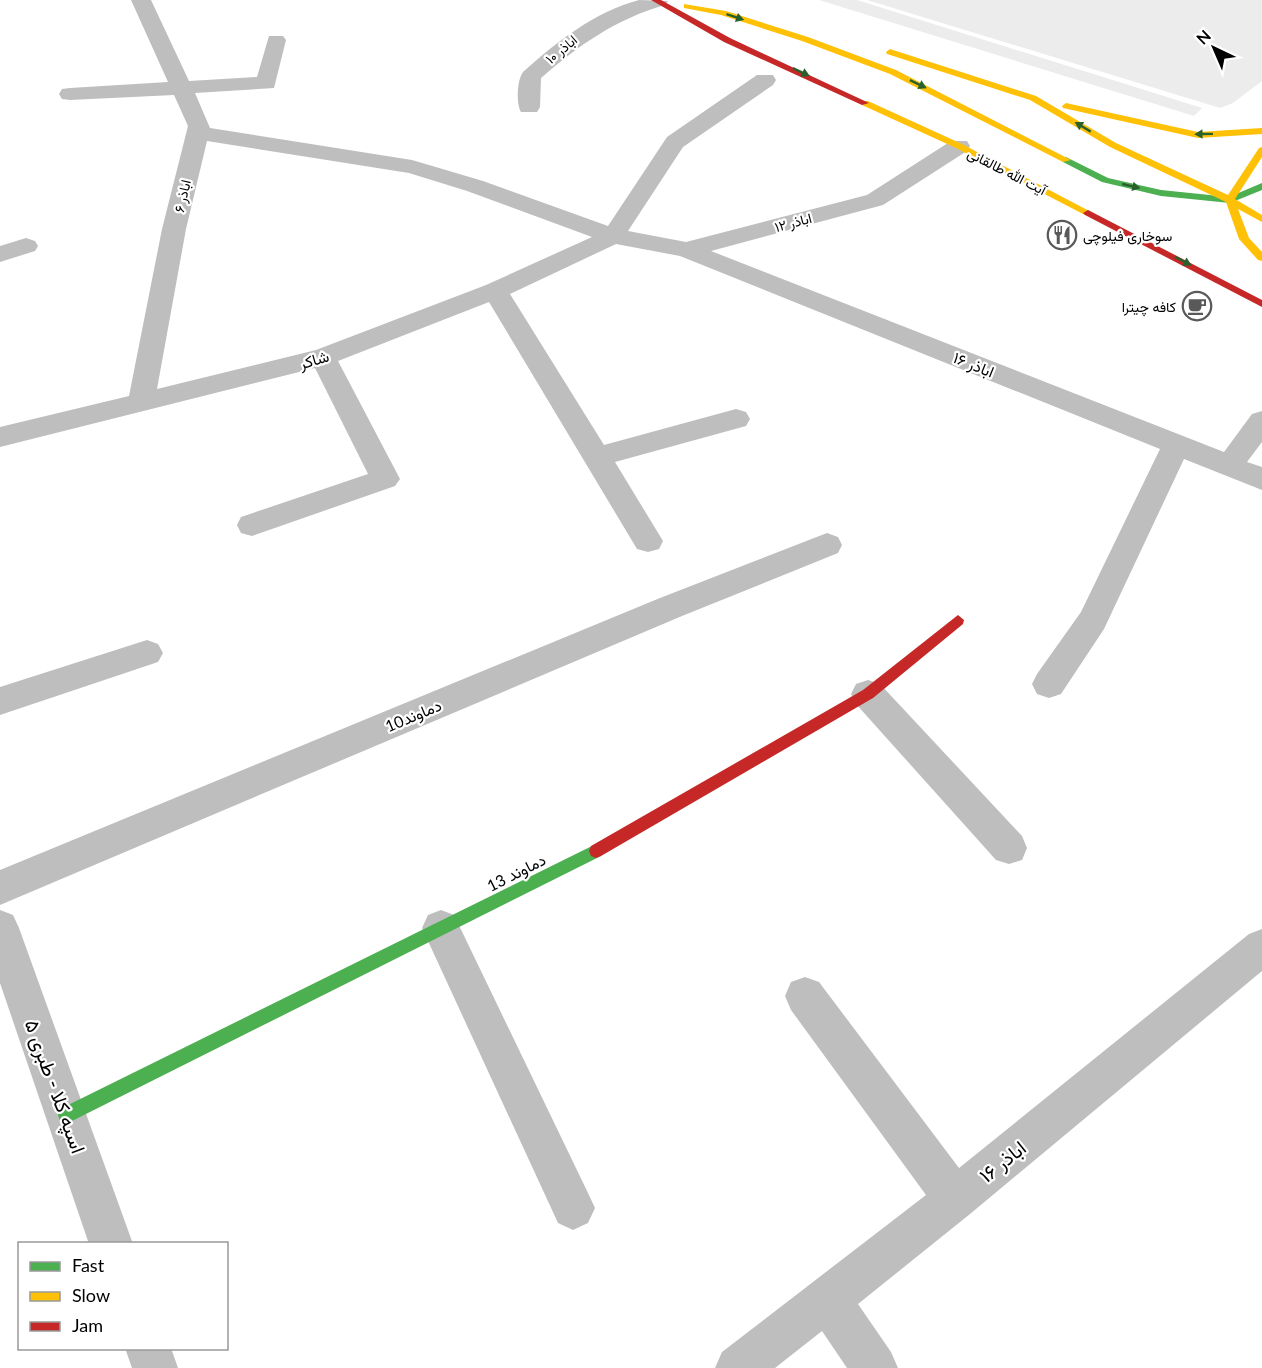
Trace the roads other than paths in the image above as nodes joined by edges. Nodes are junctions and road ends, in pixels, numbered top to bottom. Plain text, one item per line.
1 (141, 0) edge
2 (728, 0) edge
3 (656, 1) edge
4 (838, 36) dead end
5 (276, 40) dead end
6 (881, 49) dead end
7 (765, 80) dead end
8 (182, 87) junction
9 (70, 94) dead end
10 (1033, 98) junction
11 (529, 107) dead end
12 (1262, 131) edge
13 (197, 133) junction
14 (1113, 145) junction
15 (958, 146) junction
16 (1262, 150) edge
17 (1083, 169) junction
18 (1262, 186) edge
19 (1230, 200) junction
20 (1262, 219) edge
21 (613, 236) junction
22 (26, 246) dead end
23 (686, 250) junction
24 (0, 254) edge
25 (1262, 258) edge
26 (495, 291) junction
27 (1262, 304) edge
28 (323, 357) junction
29 (141, 402) junction
30 (736, 419) dead end
31 (1262, 421) edge
32 (0, 437) edge
33 (1176, 445) junction
34 (597, 457) junction
35 (1229, 466) junction
36 (1262, 479) edge
37 (252, 525) dead end
38 (648, 541) dead end
39 (827, 545) dead end
40 (958, 620) dead end
41 (147, 653) dead end
42 (1049, 684) dead end
43 (868, 694) junction
44 (0, 701) edge
45 (1010, 848) dead end
46 (0, 888) edge
47 (0, 928) edge
48 (441, 928) junction
49 (1262, 947) edge
50 (805, 996) dead end
51 (13, 1007) edge
52 (66, 1115) junction
53 (955, 1199) junction
54 (573, 1208) dead end
55 (110, 1242) edge
56 (827, 1299) junction
57 (149, 1350) edge
58 (155, 1368) edge
59 (738, 1368) edge
60 (875, 1368) edge

1 - 8 street, اباذر ۶
2 - 4 main road
3 - 11 street, اباذر ۱۰
3 -> 15 main road, آیت الله طالقانی
3 -> 17 main road
5 - 8 street
6 - 10 main road
7 - 21 street
8 - 9 street
8 - 13 street, اباذر ۶
12 -> 10 main road
14 -> 10 main road
13 - 21 street, اباذر ۱۲
13 - 29 street, اباذر ۶
14 - 17 main road
14 - 19 main road
15 - 23 street, اباذر ۱۲
15 -> 27 main road, آیت الله طالقانی
16 - 19 main road
17 -> 19 main road
18 - 19 main road
19 - 20 main road
19 - 25 main road
21 - 23 street, اباذر ۱۲
21 - 26 street, شاکر
22 - 24 street
23 - 33 street, اباذر ۱۶
26 - 28 street, شاکر
26 - 34 street
28 - 29 street, شاکر
28 - 37 street
29 - 32 street, شاکر
30 - 34 street
31 - 35 street
33 - 35 street, اباذر ۱۶
33 - 42 street
34 - 38 street
35 - 36 street, اباذر ۱۶
39 - 46 street, دماوند10
40 - 43 main road, دماوند 13
41 - 44 street
43 - 45 street
43 - 48 main road, دماوند 13
47 - 51 street, اسپه کلا - طبری ۵
48 - 52 main road, دماوند 13
48 - 54 street
49 - 53 street, اباذر ۱۶
50 - 53 street
51 - 52 street, اسپه کلا - طبری ۵
52 - 55 street, اسپه کلا - طبری ۵
53 - 56 street, اباذر ۱۶
56 - 59 street, اباذر ۱۶
56 - 60 street
57 - 58 street

